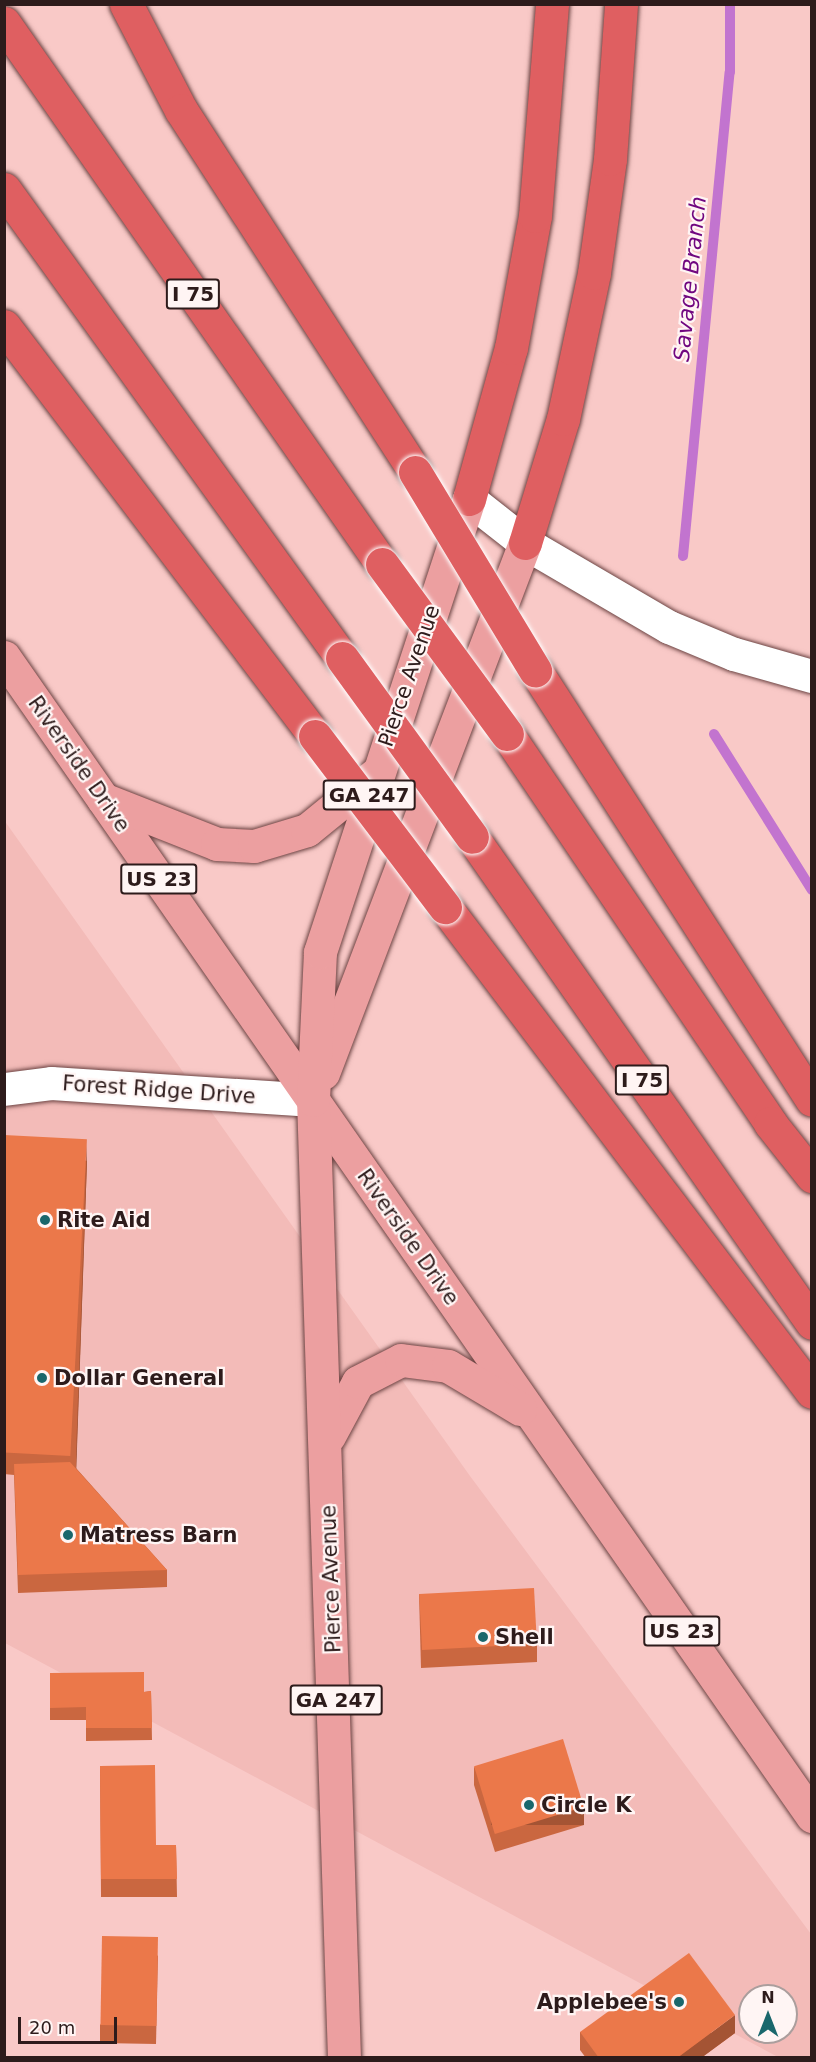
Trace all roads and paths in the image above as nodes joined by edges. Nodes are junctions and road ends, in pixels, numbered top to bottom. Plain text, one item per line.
1 (126, 4) edge
2 (552, 4) edge
3 (621, 4) edge
4 (4, 23) edge
5 (4, 189) edge
6 (4, 326) edge
7 (469, 499) junction
8 (525, 543) junction
9 (4, 657) edge
10 (812, 676) edge
11 (376, 773) junction
12 (103, 799) junction
13 (4, 1089) edge
14 (313, 1100) junction
15 (812, 1100) edge
16 (812, 1176) edge
17 (812, 1323) edge
18 (812, 1392) edge
19 (532, 1417) junction
20 (326, 1443) junction
21 (812, 1816) edge
22 (344, 2058) edge

1 - 15 highway, bridge
2 - 7 highway
3 - 8 highway
4 - 16 highway, I 75, bridge
5 - 17 highway, I 75, bridge
6 - 18 highway, bridge
7 - 8 street
7 - 11 main road, Pierce Avenue / GA 247
8 - 10 street
8 - 14 main road, Pierce Avenue / GA 247
9 - 12 main road, Riverside Drive / US 23
11 - 12 main road
11 - 14 main road, Pierce Avenue / GA 247
12 - 14 main road, Riverside Drive / US 23
13 - 14 street, Forest Ridge Drive
14 - 19 main road, Riverside Drive / US 23
14 - 20 main road, Pierce Avenue / GA 247
19 - 20 main road
19 - 21 main road, Riverside Drive / US 23
20 - 22 main road, Pierce Avenue / GA 247

